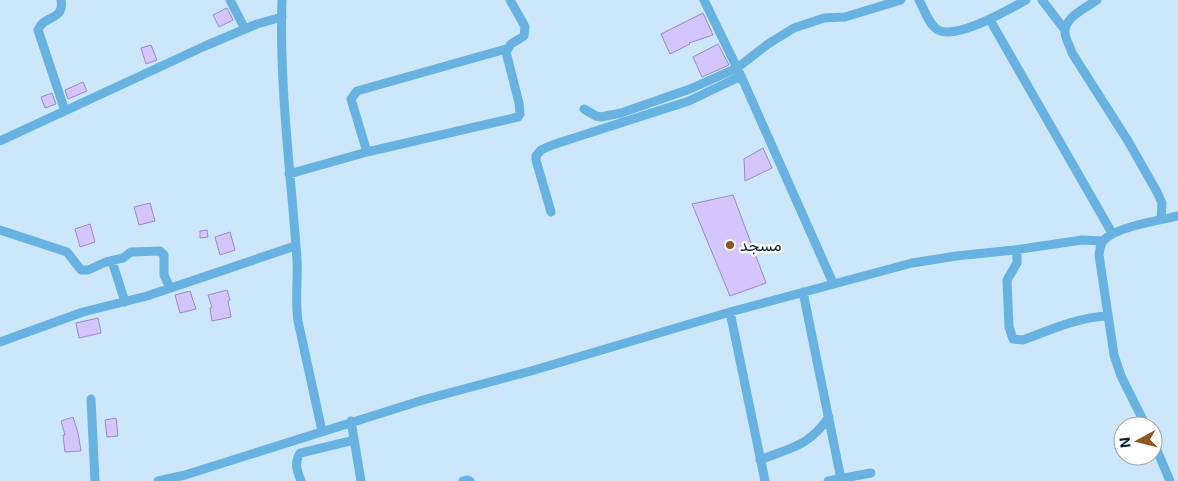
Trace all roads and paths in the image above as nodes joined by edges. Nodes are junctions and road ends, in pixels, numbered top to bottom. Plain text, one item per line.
1 (61, 0) edge
2 (230, 0) edge
3 (282, 0) edge
4 (510, 0) edge
5 (704, 0) edge
6 (901, 0) edge
7 (919, 0) edge
8 (1026, 0) edge
9 (1042, 0) edge
10 (1098, 0) edge
11 (282, 17) junction
12 (990, 20) junction
13 (245, 29) junction
14 (1065, 30) junction
15 (506, 49) junction
16 (739, 72) junction
17 (584, 109) dead end
18 (65, 111) junction
19 (0, 141) edge
20 (368, 152) junction
21 (289, 174) junction
22 (551, 212) dead end
23 (1178, 216) edge
24 (1161, 219) junction
25 (0, 230) edge
26 (1112, 233) junction
27 (1103, 240) junction
28 (295, 246) junction
29 (1016, 250) junction
30 (112, 261) junction
31 (833, 283) junction
32 (170, 288) junction
33 (804, 292) junction
34 (125, 302) junction
35 (730, 312) junction
36 (1108, 316) junction
37 (0, 342) edge
38 (91, 399) dead end
39 (1141, 416) edge
40 (828, 417) junction
41 (351, 421) junction
42 (322, 431) junction
43 (354, 440) junction
44 (760, 460) junction
45 (1163, 465) edge
46 (871, 473) dead end
47 (186, 478) edge
48 (841, 479) junction
49 (94, 481) edge
50 (158, 481) edge
51 (301, 481) edge
52 (361, 481) edge
53 (463, 481) edge
54 (470, 481) edge
55 (765, 481) edge
56 (828, 481) edge
57 (1170, 481) edge

1 - 18 street
2 - 13 street
3 - 11 street
4 - 15 street
5 - 16 street
6 - 16 street
7 - 12 street
8 - 12 street
9 - 14 street
10 - 14 street
11 - 13 street
11 - 21 street
12 - 26 street
13 - 18 street
14 - 24 street
15 - 20 street
15 - 20 street
16 - 17 street
16 - 22 street
16 - 31 street
18 - 19 street
20 - 21 street
21 - 28 street
23 - 24 street
24 - 26 street
25 - 30 street
26 - 27 street
27 - 29 street
27 - 36 street
28 - 32 street
28 - 42 street
29 - 31 street
29 - 36 street
30 - 32 street
30 - 34 street
31 - 33 street
32 - 34 street
33 - 35 street
33 - 40 street
34 - 37 street
35 - 41 street
35 - 44 street
36 - 39 street
38 - 49 street
40 - 44 street
40 - 48 street
41 - 42 street
41 - 43 street
42 - 47 street
43 - 51 street
43 - 52 street
44 - 55 street
45 - 57 street
46 - 48 street
47 - 50 street
48 - 56 street
53 - 54 street

